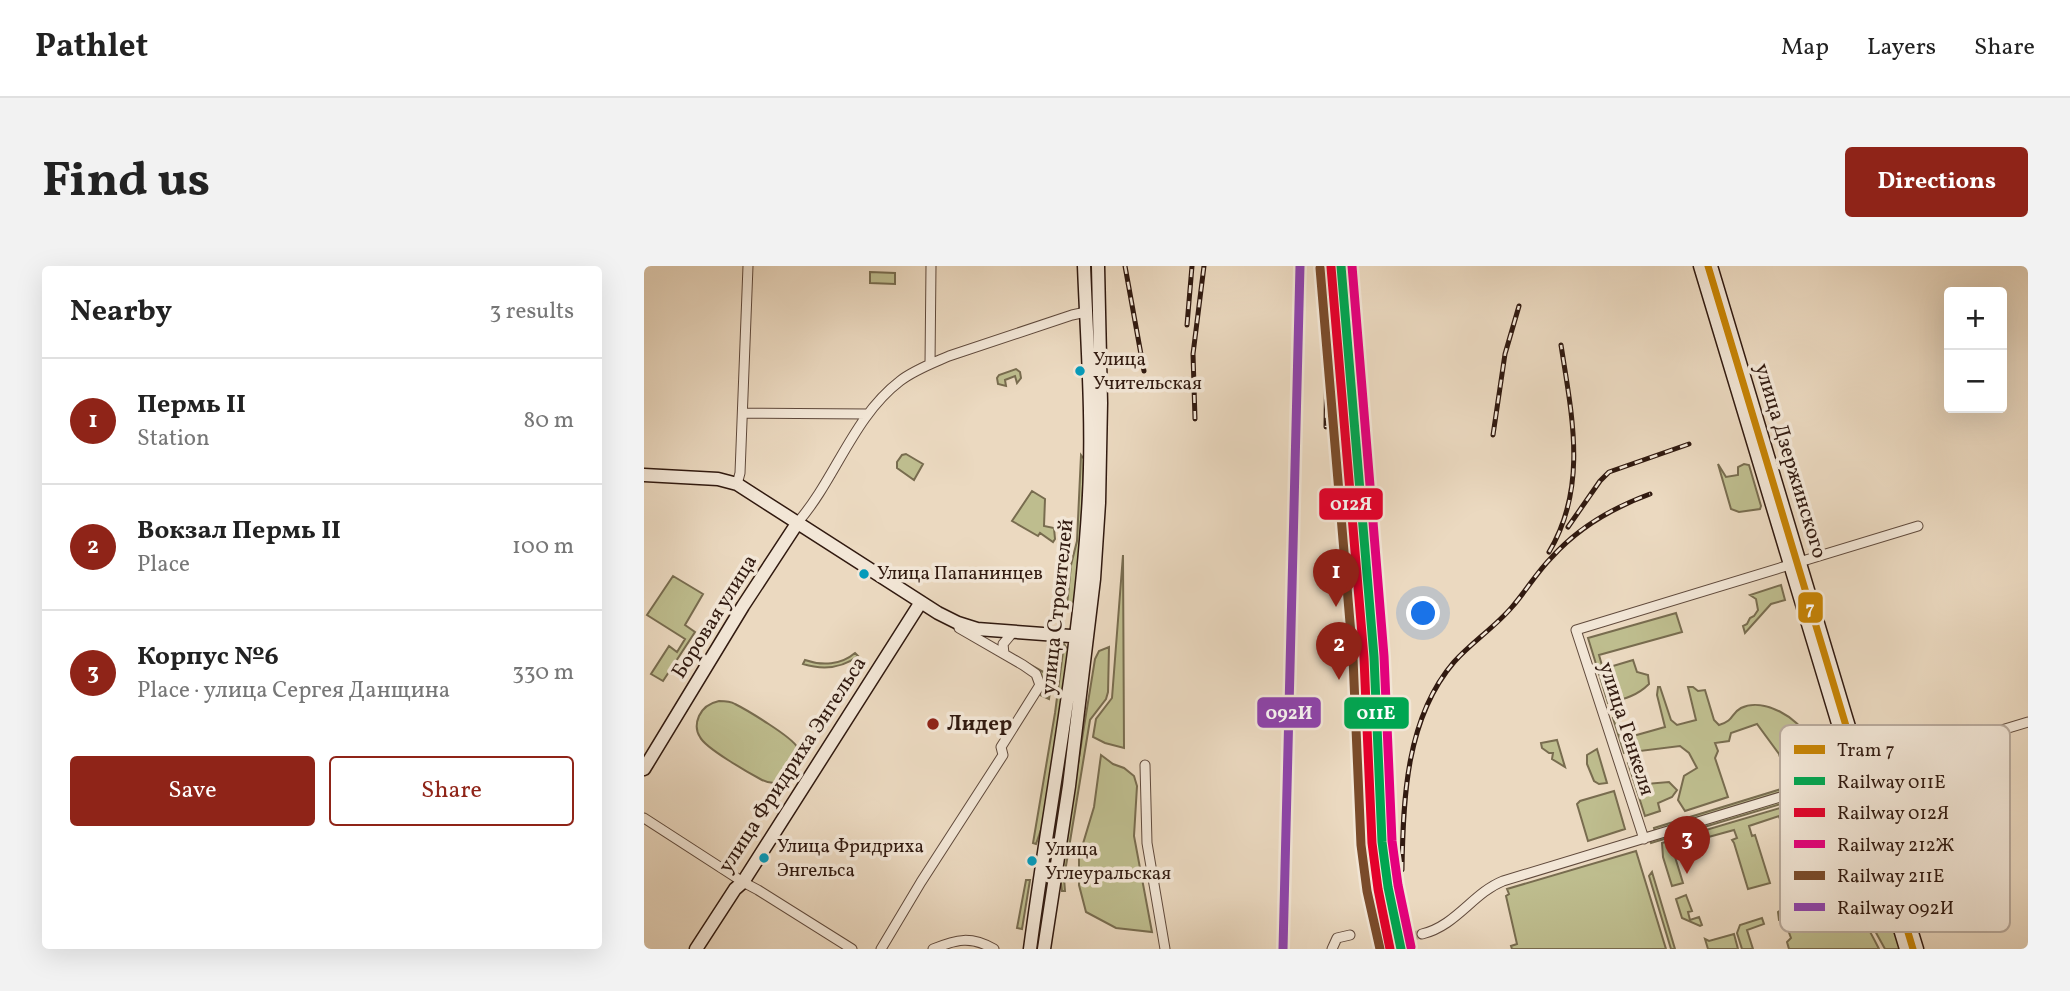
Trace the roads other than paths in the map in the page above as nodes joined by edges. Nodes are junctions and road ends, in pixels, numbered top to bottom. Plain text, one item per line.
1 (748, 266) edge
2 (931, 266) edge
3 (1084, 266) edge
4 (1098, 266) edge
5 (1700, 266) edge
6 (1712, 266) edge
7 (1086, 312) junction
8 (930, 364) junction
9 (743, 413) junction
10 (868, 414) junction
11 (644, 475) edge
12 (737, 484) junction
13 (798, 522) junction
14 (1918, 526) dead end
15 (1795, 563) junction
16 (922, 602) junction
17 (947, 618) junction
18 (993, 630) junction
19 (1013, 632) junction
20 (1082, 637) junction
21 (991, 647) junction
22 (1004, 654) junction
23 (2028, 722) edge
24 (1843, 725) edge
25 (2010, 727) edge
26 (1145, 765) dead end
27 (644, 769) edge
28 (1780, 797) edge
29 (644, 818) edge
30 (1644, 839) junction
31 (743, 882) junction
32 (1901, 932) edge
33 (1911, 932) edge
34 (1032, 934) junction
35 (1422, 934) tunnel mouth
36 (1350, 935) dead end
37 (696, 949) edge
38 (852, 949) edge
39 (881, 949) edge
40 (933, 949) edge
41 (994, 949) edge
42 (1018, 949) edge
43 (1030, 949) edge
44 (1044, 949) edge
45 (1165, 949) edge
46 (1332, 949) edge
47 (1906, 949) edge
48 (1917, 949) edge

1 - 9 street
2 - 8 street
3 - 7 main road, улица Строителей
4 - 20 main road, улица Строителей
5 - 15 main road, улица Дзержинского
6 - 15 main road, улица Дзержинского
7 - 8 street
7 - 20 main road, улица Строителей
8 - 10 street
9 - 10 street
9 - 12 street
10 - 13 street
11 - 12 main road
12 - 13 main road
13 - 16 main road
13 - 27 main road, Боровая улица
14 - 15 street
15 - 24 main road, улица Дзержинского
15 - 30 street, улица Генкеля
16 - 17 main road
16 - 31 main road, улица Фридриха Энгельса
17 - 18 main road
17 - 21 street
18 - 19 main road
18 - 21 street
19 - 20 main road
19 - 22 street
20 - 34 main road, улица Строителей
20 - 44 main road, улица Строителей
21 - 22 street
22 - 39 street
23 - 25 street
26 - 45 street
28 - 30 street
29 - 31 street
30 - 35 street
31 - 37 main road, улица Фридриха Энгельса
31 - 38 street
32 - 47 main road, улица Дзержинского
33 - 48 main road, улица Дзержинского
34 - 42 main road
34 - 43 main road, улица Строителей
36 - 46 street
40 - 41 street

